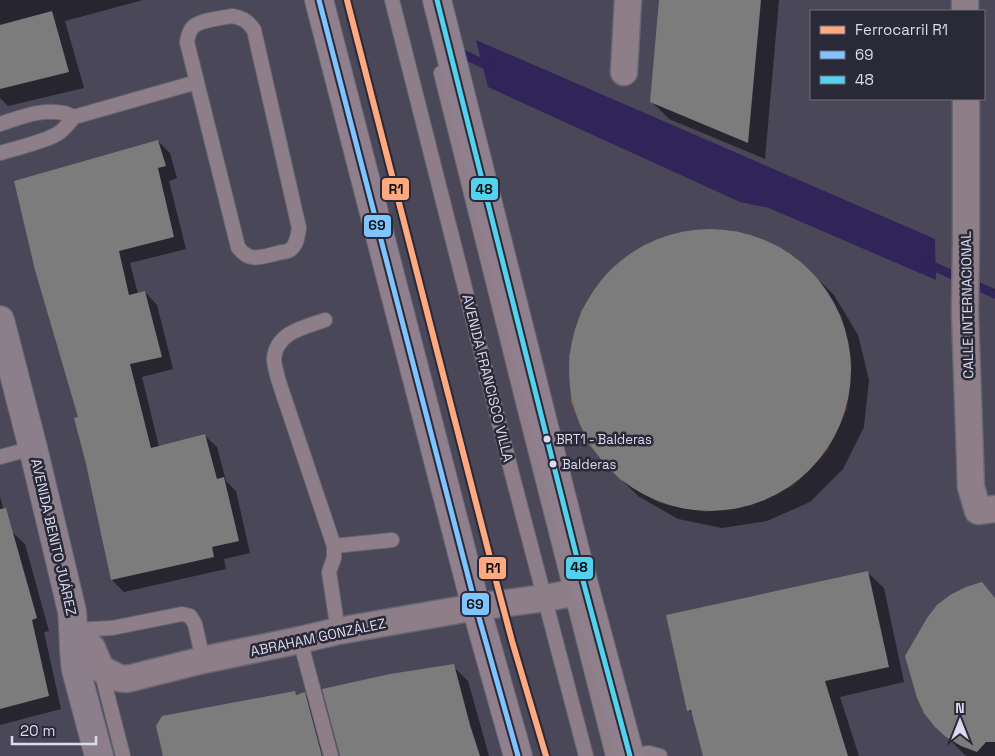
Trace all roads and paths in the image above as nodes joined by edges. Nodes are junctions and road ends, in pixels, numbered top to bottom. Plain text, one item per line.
1 (319, 0) edge
2 (392, 0) edge
3 (628, 0) edge
4 (440, 12) edge
5 (437, 57) dead end
6 (624, 72) dead end
7 (197, 82) junction
8 (966, 100) edge
9 (74, 117) junction
10 (0, 124) edge
11 (0, 152) edge
12 (0, 320) edge
13 (325, 320) dead end
14 (33, 448) junction
15 (0, 457) edge
16 (987, 510) edge
17 (392, 540) dead end
18 (334, 546) junction
19 (578, 593) junction
20 (544, 598) junction
21 (476, 607) junction
22 (74, 630) junction
23 (338, 631) junction
24 (300, 640) junction
25 (203, 660) junction
26 (101, 669) junction
27 (99, 756) edge
28 (123, 756) edge
29 (331, 756) edge
30 (518, 756) edge
31 (586, 756) edge
32 (613, 756) edge
33 (630, 756) edge
34 (660, 756) edge

1 - 21 main road
2 - 20 lane, AVENIDA FRANCISCO VILLA
3 - 6 street
4 - 19 main road, AVENIDA FRANCISCO VILLA
5 - 19 lane, AVENIDA FRANCISCO VILLA
7 - 7 lane
7 - 9 lane
8 - 16 street, CALLE INTERNACIONAL
9 - 10 lane
9 - 11 lane
12 - 14 main road, AVENIDA BENITO JUÁREZ
13 - 18 lane
14 - 15 lane
14 - 22 main road, AVENIDA BENITO JUÁREZ
17 - 18 lane
18 - 23 lane
19 - 20 street, ABRAHAM GONZÁLEZ
19 - 32 lane, AVENIDA FRANCISCO VILLA
19 - 33 main road, AVENIDA FRANCISCO VILLA
20 - 21 street, ABRAHAM GONZÁLEZ
20 - 31 lane, AVENIDA FRANCISCO VILLA
21 - 23 street, ABRAHAM GONZÁLEZ
21 - 30 main road
22 - 25 lane
22 - 26 street
22 - 27 main road, AVENIDA BENITO JUÁREZ
23 - 24 street, ABRAHAM GONZÁLEZ
24 - 25 street, ABRAHAM GONZÁLEZ
24 - 29 lane
25 - 26 street, ABRAHAM GONZÁLEZ
26 - 28 lane
33 - 34 lane

